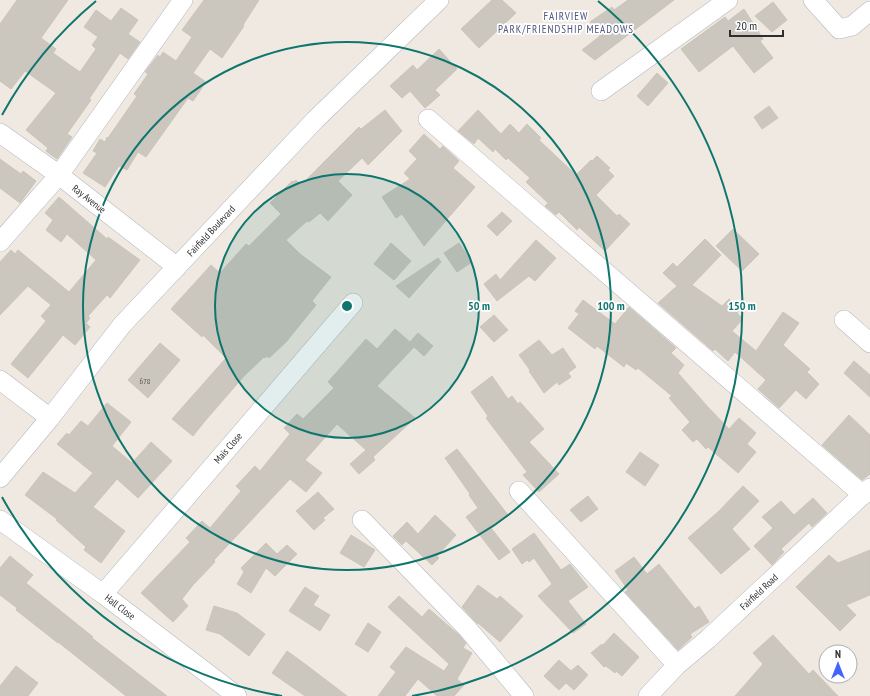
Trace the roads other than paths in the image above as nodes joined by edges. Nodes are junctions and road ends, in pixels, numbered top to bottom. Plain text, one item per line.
1 (183, 0) edge
2 (439, 0) edge
3 (728, 0) edge
4 (813, 0) edge
5 (870, 11) edge
6 (601, 91) dead end
7 (428, 119) dead end
8 (0, 132) edge
9 (59, 175) junction
10 (0, 242) edge
11 (177, 266) junction
12 (353, 303) dead end
13 (844, 320) dead end
14 (870, 343) edge
15 (0, 380) edge
16 (50, 418) junction
17 (0, 478) edge
18 (519, 492) dead end
19 (867, 492) edge
20 (0, 520) edge
21 (362, 520) dead end
22 (103, 594) junction
23 (677, 665) junction
24 (237, 696) edge
25 (524, 696) edge
26 (648, 696) edge

1 - 9 street
2 - 11 street, Fairfield Boulevard
3 - 6 street
4 - 5 street
7 - 19 street
8 - 9 street, Ray Avenue
9 - 10 street
9 - 11 street, Ray Avenue
11 - 16 street, Fairfield Boulevard
12 - 22 street, Mais Close
13 - 14 street
15 - 16 street
16 - 17 street, Fairfield Boulevard
18 - 23 street
19 - 23 street, Fairfield Road
20 - 22 street, Hall Close
21 - 25 street
22 - 24 street, Hall Close
23 - 26 street, Fairfield Road

